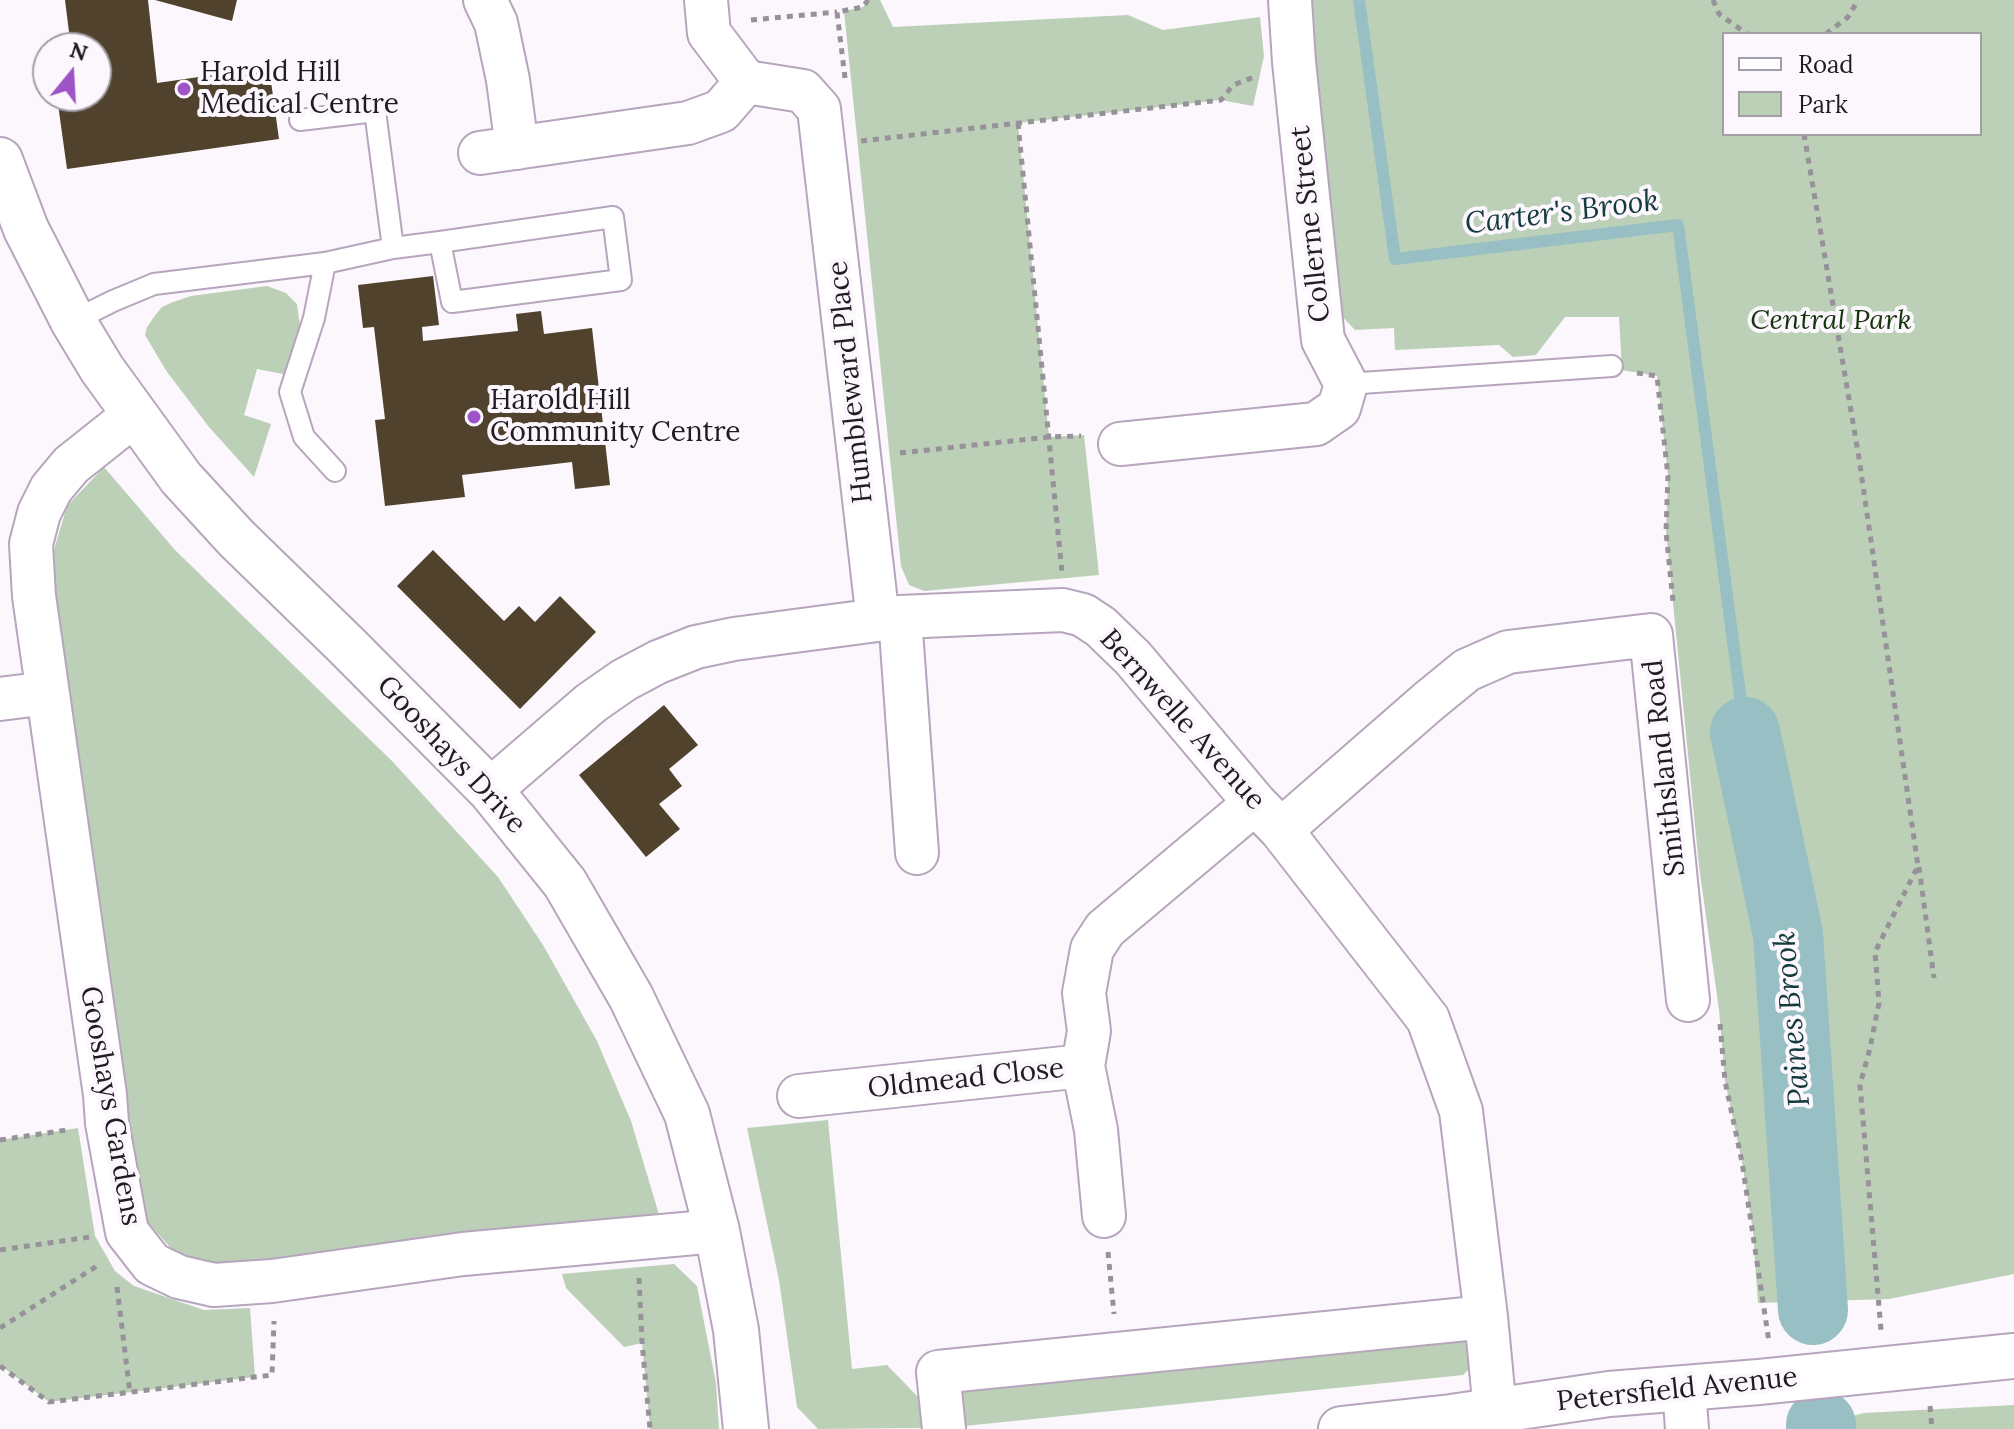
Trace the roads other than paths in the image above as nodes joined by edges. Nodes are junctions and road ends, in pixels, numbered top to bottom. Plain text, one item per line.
1 (485, 0) edge
2 (1290, 0) edge
3 (707, 12) edge
4 (746, 82) junction
5 (300, 120) dead end
6 (0, 160) edge
7 (440, 242) junction
8 (393, 248) junction
9 (325, 263) junction
10 (73, 321) junction
11 (1612, 366) dead end
12 (1346, 384) junction
13 (134, 415) junction
14 (1120, 444) road end
15 (335, 471) dead end
16 (889, 618) junction
17 (47, 693) junction
18 (0, 699) edge
19 (490, 790) junction
20 (1268, 817) junction
21 (917, 853) dead end
22 (1688, 1000) dead end
23 (1083, 1066) junction
24 (799, 1096) dead end
25 (1104, 1216) road end
26 (717, 1231) junction
27 (1486, 1317) junction
28 (2014, 1356) edge
29 (1685, 1409) edge
30 (1495, 1411) junction
31 (746, 1429) edge
32 (944, 1429) edge
33 (1341, 1429) edge

1 - 4 street
2 - 12 street, Collerne Street
3 - 4 street
4 - 16 street, Humbleward Place
5 - 8 lane
6 - 10 street, Gooshays Drive
7 - 7 lane
7 - 8 lane
8 - 9 lane
9 - 10 lane
9 - 15 lane
10 - 13 street, Gooshays Drive
11 - 12 lane
12 - 14 street
13 - 17 street, Gooshays Gardens
13 - 19 street, Gooshays Drive
16 - 19 street, Bernwelle Avenue
16 - 20 street, Bernwelle Avenue
16 - 21 street, Humbleward Place
17 - 18 street
17 - 26 street, Gooshays Gardens
19 - 26 street, Gooshays Drive
20 - 22 street, Smithsland Road
20 - 23 street, Oldmead Close
20 - 27 street, Bernwelle Avenue
23 - 24 street, Oldmead Close
23 - 25 street
26 - 31 street, Gooshays Drive
27 - 30 street, Bernwelle Avenue
27 - 32 street
28 - 29 street, Petersfield Avenue
29 - 30 street, Petersfield Avenue
30 - 33 street, Petersfield Avenue

